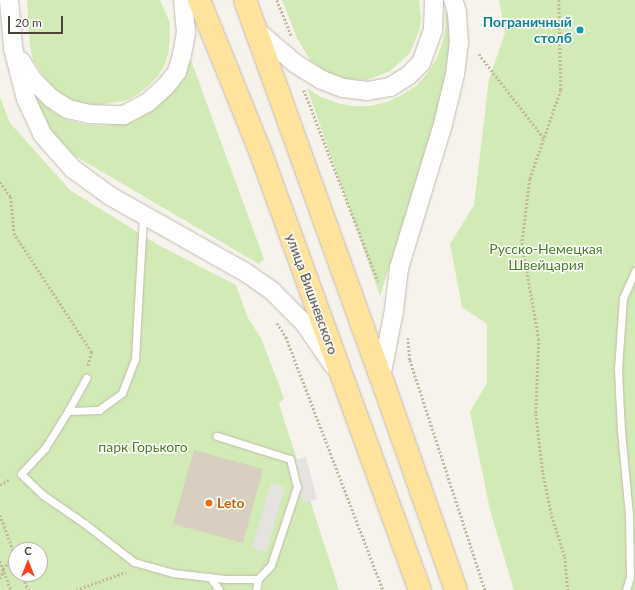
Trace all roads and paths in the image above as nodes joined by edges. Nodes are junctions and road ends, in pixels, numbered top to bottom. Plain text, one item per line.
1 (9, 0) edge
2 (183, 0) edge
3 (199, 0) edge
4 (244, 0) edge
5 (277, 0) edge
6 (434, 0) edge
7 (453, 0) edge
8 (560, 0) edge
9 (256, 30) junction
10 (293, 38) dead end
11 (13, 48) junction
12 (479, 54) dead end
13 (304, 89) dead end
14 (544, 138) junction
15 (0, 182) edge
16 (143, 216) junction
17 (635, 271) edge
18 (381, 288) dead end
19 (274, 320) dead end
20 (408, 330) dead end
21 (381, 377) junction
22 (86, 378) joint
23 (345, 384) junction
24 (68, 411) junction
25 (217, 436) dead end
26 (0, 515) edge
27 (10, 542) edge
28 (0, 561) edge
29 (8, 564) edge
30 (144, 565) junction
31 (3, 570) junction
32 (210, 578) junction
33 (0, 579) edge
34 (258, 579) junction
35 (11, 590) edge
36 (76, 590) edge
37 (219, 590) edge
38 (256, 590) edge
39 (383, 590) edge
40 (420, 590) edge
41 (456, 590) edge
42 (486, 590) edge
43 (568, 590) edge
44 (626, 590) edge

1 - 11 street
2 - 11 street
3 - 23 main road, улица Вишневского
4 - 9 main road
5 - 10 path
6 - 9 street
7 - 21 street
8 - 14 path
9 - 21 main road
11 - 16 street
12 - 14 path
13 - 18 path
14 - 43 path
15 - 22 path
16 - 23 street
16 - 24 lane
17 - 44 lane
19 - 39 path
20 - 42 path
21 - 41 main road
22 - 24 lane
23 - 40 main road, улица Вишневского
24 - 30 lane
25 - 34 lane
26 - 27 path
28 - 31 path
29 - 31 path
30 - 32 lane
30 - 36 path
31 - 33 path
31 - 35 path
32 - 34 lane
32 - 37 lane
34 - 38 lane

